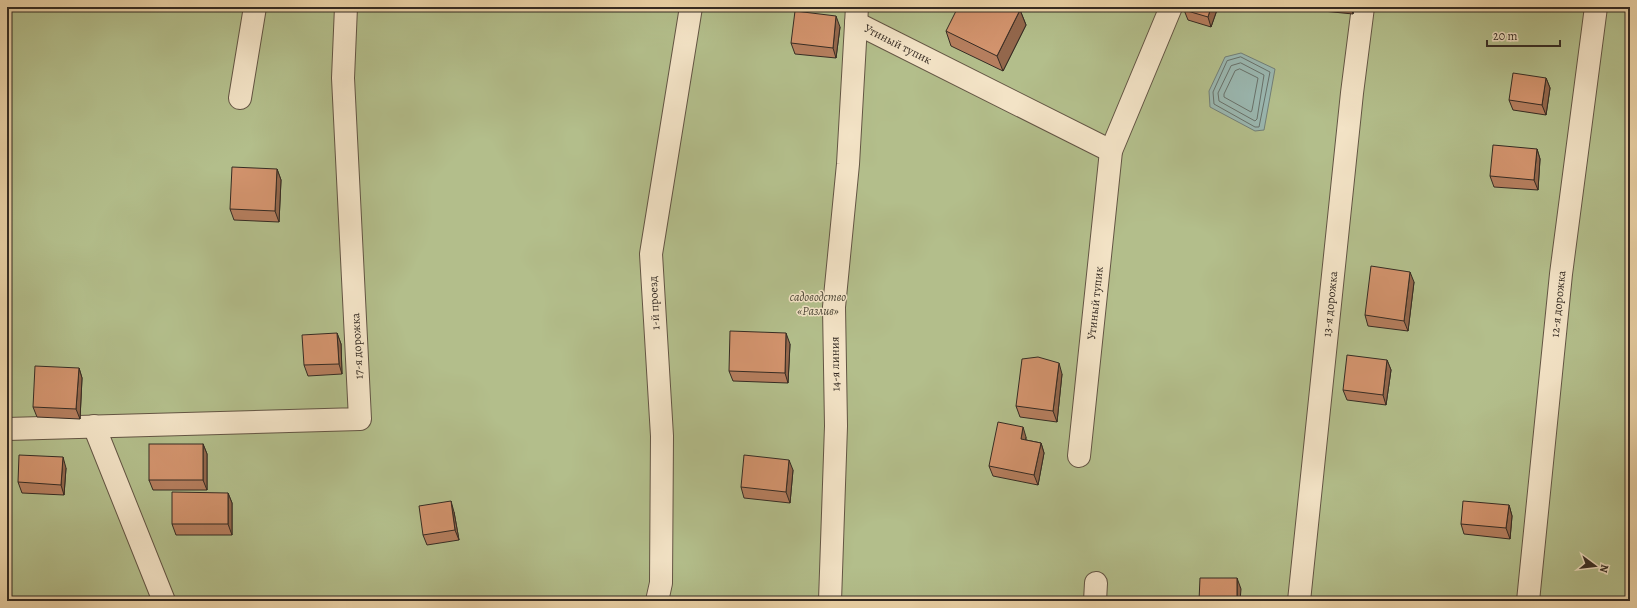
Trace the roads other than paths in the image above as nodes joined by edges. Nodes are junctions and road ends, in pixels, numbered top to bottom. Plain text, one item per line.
1 (255, 7) edge
2 (346, 7) edge
3 (691, 7) edge
4 (1171, 7) edge
5 (1363, 7) edge
6 (1596, 7) edge
7 (856, 15) edge
8 (240, 98) dead end
9 (1111, 151) junction
10 (94, 426) junction
11 (7, 429) edge
12 (1079, 456) dead end
13 (164, 601) edge
14 (657, 601) edge
15 (830, 601) edge
16 (1298, 601) edge
17 (1528, 601) edge

1 - 8 street
2 - 10 street, 17-я дорожка
3 - 14 street, 1-й проезд
4 - 9 street, Утиный тупик
5 - 16 street, 13-я дорожка
6 - 17 street, 12-я дорожка
7 - 9 street, Утиный тупик
7 - 15 street, 14-я линия
9 - 12 street, Утиный тупик
10 - 11 street, 17-я дорожка
10 - 13 street

